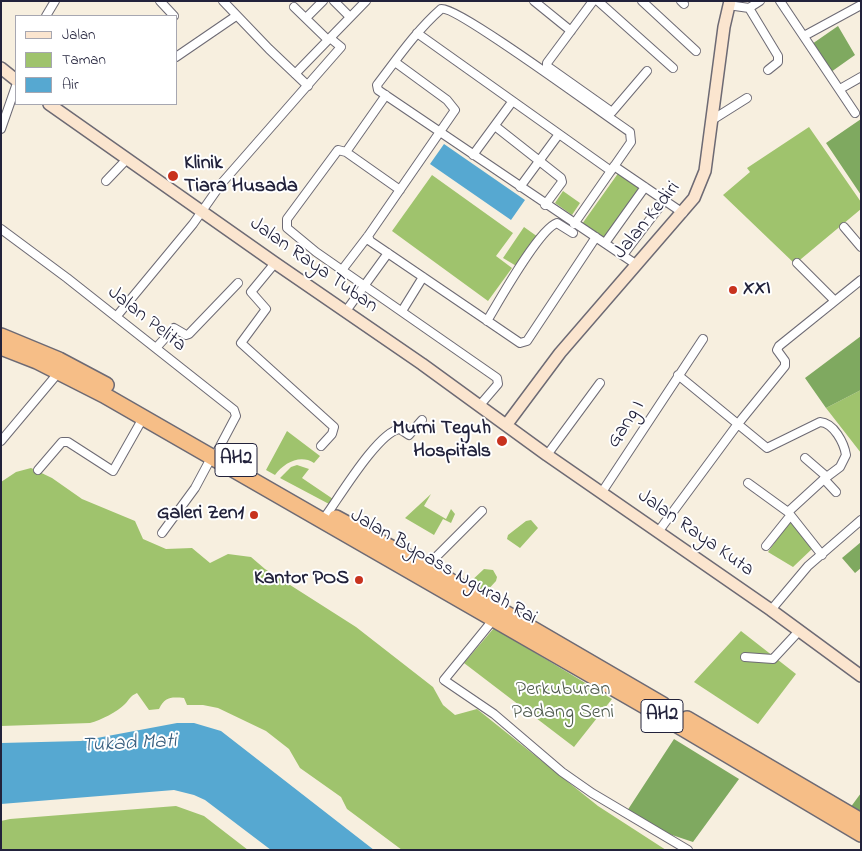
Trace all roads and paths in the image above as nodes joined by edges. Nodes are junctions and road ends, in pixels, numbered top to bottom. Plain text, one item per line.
1 (55, 1) edge
2 (223, 1) edge
3 (323, 1) edge
4 (334, 1) edge
5 (366, 1) edge
6 (594, 1) edge
7 (598, 1) edge
8 (642, 1) edge
9 (760, 1) edge
10 (780, 1) edge
11 (161, 2) edge
12 (537, 2) edge
13 (728, 3) edge
14 (861, 5) edge
15 (294, 7) dead end
16 (749, 8) junction
17 (47, 15) edge
18 (173, 15) edge
19 (236, 16) junction
20 (350, 17) junction
21 (306, 18) junction
22 (571, 31) junction
23 (417, 33) junction
24 (804, 36) junction
25 (329, 39) junction
26 (696, 51) dead end
27 (178, 56) edge
28 (395, 62) junction
29 (1, 68) edge
30 (673, 68) dead end
31 (768, 70) dead end
32 (647, 71) dead end
33 (295, 74) junction
34 (553, 75) junction
35 (861, 76) edge
36 (15, 79) edge
37 (15, 83) edge
38 (308, 86) junction
39 (840, 89) junction
40 (386, 95) junction
41 (747, 98) dead end
42 (512, 102) junction
43 (49, 105) edge
44 (855, 113) dead end
45 (712, 120) junction
46 (495, 126) junction
47 (1, 129) edge
48 (441, 133) junction
49 (558, 134) junction
50 (346, 152) junction
51 (473, 155) junction
52 (127, 159) junction
53 (540, 160) junction
54 (613, 169) junction
55 (106, 181) dead end
56 (520, 187) junction
57 (645, 187) junction
58 (400, 190) junction
59 (664, 201) junction
60 (545, 204) junction
61 (202, 212) junction
62 (683, 213) junction
63 (574, 224) junction
64 (844, 227) dead end
65 (1, 229) edge
66 (573, 233) dead end
67 (368, 236) junction
68 (596, 237) junction
69 (605, 243) junction
70 (861, 247) edge
71 (388, 253) junction
72 (622, 255) junction
73 (275, 263) junction
74 (797, 263) dead end
75 (637, 265) junction
76 (342, 270) junction
77 (423, 277) junction
78 (861, 280) edge
79 (238, 283) dead end
80 (365, 285) junction
81 (834, 300) junction
82 (346, 311) junction
83 (402, 311) junction
84 (116, 317) junction
85 (487, 321) junction
86 (1, 336) edge
87 (703, 339) dead end
88 (1, 347) edge
89 (156, 348) junction
90 (59, 372) junction
91 (678, 375) junction
92 (600, 383) dead end
93 (480, 405) junction
94 (143, 418) junction
95 (422, 420) dead end
96 (507, 424) junction
97 (737, 426) junction
98 (1, 441) edge
99 (321, 446) dead end
100 (214, 454) junction
101 (547, 455) junction
102 (805, 458) dead end
103 (38, 470) dead end
104 (826, 478) junction
105 (748, 483) dead end
106 (602, 492) junction
107 (836, 492) dead end
108 (482, 511) dead end
109 (328, 514) junction
110 (789, 514) junction
111 (861, 520) edge
112 (658, 532) junction
113 (162, 533) dead end
114 (766, 546) dead end
115 (822, 555) junction
116 (426, 567) junction
117 (464, 597) junction
118 (771, 610) junction
119 (493, 620) junction
120 (799, 631) junction
121 (745, 656) dead end
122 (861, 676) edge
123 (861, 821) edge
124 (861, 834) edge
125 (688, 850) edge

1 - 17 street
2 - 19 street
3 - 21 street
4 - 20 street
5 - 20 street
6 - 22 street
7 - 30 street
8 - 26 street
9 - 16 street
10 - 24 street
11 - 18 street
12 - 22 street
13 - 16 street
13 - 45 main road, Jalan Kediri
14 - 24 street
15 - 21 street
16 - 31 street
19 - 27 street
19 - 33 street
20 - 25 street
21 - 25 street
22 - 34 street
23 - 28 street
23 - 34 street
23 - 42 street
24 - 39 street
25 - 33 street
25 - 38 street
28 - 40 street
28 - 48 street
29 - 36 main road
32 - 34 street
33 - 38 street
34 - 54 street
35 - 39 street
37 - 47 street
38 - 61 street
39 - 44 street
40 - 48 street
40 - 50 street
41 - 45 street
42 - 46 street
42 - 49 street
43 - 52 main road, Jalan Raya Tuban
45 - 62 main road, Jalan Kediri
46 - 51 street
46 - 53 street
48 - 51 street
48 - 58 street
49 - 53 street
49 - 54 street
50 - 58 street
50 - 76 street
51 - 56 street
52 - 55 street
52 - 61 main road, Jalan Raya Tuban
53 - 56 street
53 - 60 street
54 - 57 street
54 - 63 street
56 - 60 street
57 - 59 street
57 - 69 street
58 - 67 street
59 - 62 street
59 - 72 street
60 - 63 street
61 - 73 main road, Jalan Raya Tuban
61 - 84 street
62 - 75 main road, Jalan Kediri
63 - 68 street
64 - 70 street
65 - 84 street, Jalan Pelita
66 - 85 street
67 - 71 street
67 - 76 street
68 - 69 street
68 - 85 street
69 - 72 street
71 - 77 street
71 - 80 street
72 - 75 street
73 - 82 main road, Jalan Raya Tuban
73 - 99 street
74 - 81 street
75 - 96 main road, Jalan Kediri
76 - 80 street
77 - 83 street
77 - 85 street
78 - 81 street
79 - 89 street
80 - 82 street
80 - 83 street
81 - 97 street
82 - 93 main road, Jalan Raya Tuban
83 - 93 street
84 - 89 street, Jalan Pelita
86 - 100 highway, Jalan Bypass Ngurah Rai / AH2
87 - 91 street, Gang I
88 - 90 highway, Jalan Bypass Ngurah Rai / AH2
89 - 100 street, Jalan Pelita
90 - 94 highway, Jalan Bypass Ngurah Rai / AH2
90 - 98 street
91 - 97 street
91 - 106 street, Gang I
92 - 101 street
93 - 96 main road, Jalan Raya Tuban
94 - 100 highway, Jalan Bypass Ngurah Rai / AH2
94 - 103 street
95 - 109 street
96 - 101 main road, Jalan Raya Kuta
97 - 104 street
97 - 112 street
100 - 109 highway, Jalan Bypass Ngurah Rai / AH2
100 - 113 street
100 - 117 highway, Jalan Bypass Ngurah Rai / AH2
101 - 106 main road, Jalan Raya Kuta
102 - 104 street
104 - 107 street
104 - 110 street
105 - 110 street
106 - 112 main road, Jalan Raya Kuta
108 - 116 street
109 - 116 highway, Jalan Bypass Ngurah Rai / AH2
110 - 114 street
110 - 115 street
111 - 115 street
112 - 118 main road, Jalan Raya Kuta
115 - 118 street
116 - 117 highway, Jalan Bypass Ngurah Rai / AH2
117 - 119 highway, Jalan Bypass Ngurah Rai / AH2
117 - 123 highway, Jalan Bypass Ngurah Rai / AH2
118 - 120 main road, Jalan Raya Kuta
119 - 124 highway, Jalan Bypass Ngurah Rai / AH2
119 - 125 street
120 - 121 street
120 - 122 main road, Jalan Raya Kuta

